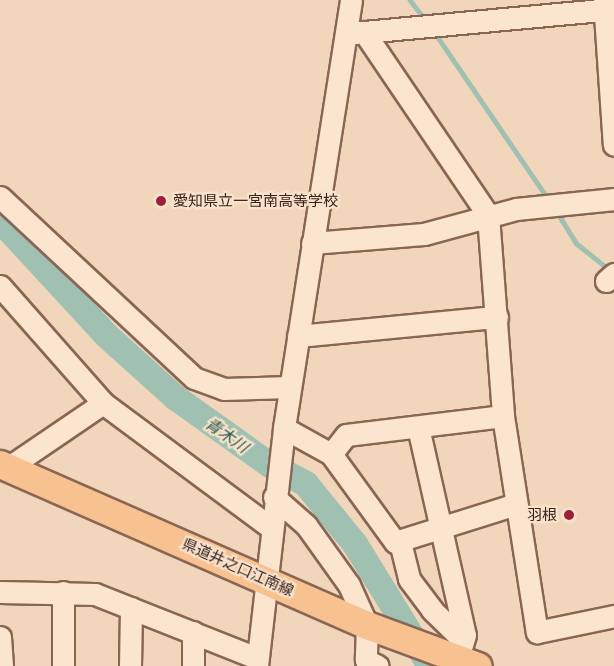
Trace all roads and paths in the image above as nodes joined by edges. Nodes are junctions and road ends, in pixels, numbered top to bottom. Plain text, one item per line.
1 (351, 0) edge
2 (607, 6) edge
3 (355, 33) junction
4 (611, 58) edge
5 (614, 145) edge
6 (0, 197) edge
7 (614, 200) edge
8 (488, 215) junction
9 (312, 243) junction
10 (0, 286) edge
11 (497, 318) junction
12 (298, 336) junction
13 (290, 387) junction
14 (103, 403) junction
15 (503, 416) junction
16 (418, 427) junction
17 (284, 428) junction
18 (331, 454) junction
19 (4, 466) edge
20 (274, 497) junction
21 (516, 504) junction
22 (270, 527) junction
23 (441, 531) junction
24 (400, 542) junction
25 (265, 579) junction
26 (0, 592) edge
27 (63, 592) junction
28 (131, 608) junction
29 (614, 616) edge
30 (368, 626) junction
31 (193, 632) junction
32 (0, 637) edge
33 (467, 655) edge
34 (257, 662) edge
35 (370, 664) edge
36 (2, 666) edge
37 (63, 666) edge
38 (130, 666) edge
39 (193, 666) edge

1 - 3 street
2 - 3 street
2 - 4 street
3 - 8 street
3 - 9 street
4 - 5 street
6 - 13 street
7 - 8 street
8 - 9 street
8 - 11 street
9 - 12 street
10 - 14 street
11 - 12 street
11 - 15 street
12 - 13 street
13 - 17 street
14 - 19 street
14 - 22 street
15 - 16 street
15 - 21 street
16 - 18 street
16 - 23 street
17 - 18 street
17 - 20 street
18 - 24 street
19 - 25 main road, 県道井之口江南線
20 - 22 street
20 - 30 street
21 - 23 street
21 - 29 street
22 - 25 street
23 - 24 street
23 - 33 street
24 - 33 street
25 - 30 main road, 県道井之口江南線
25 - 34 street
26 - 27 street
27 - 28 street
27 - 37 street
28 - 31 street
28 - 38 street
30 - 33 main road, 県道井之口江南線
30 - 35 street
31 - 34 street
31 - 39 street
32 - 36 street

